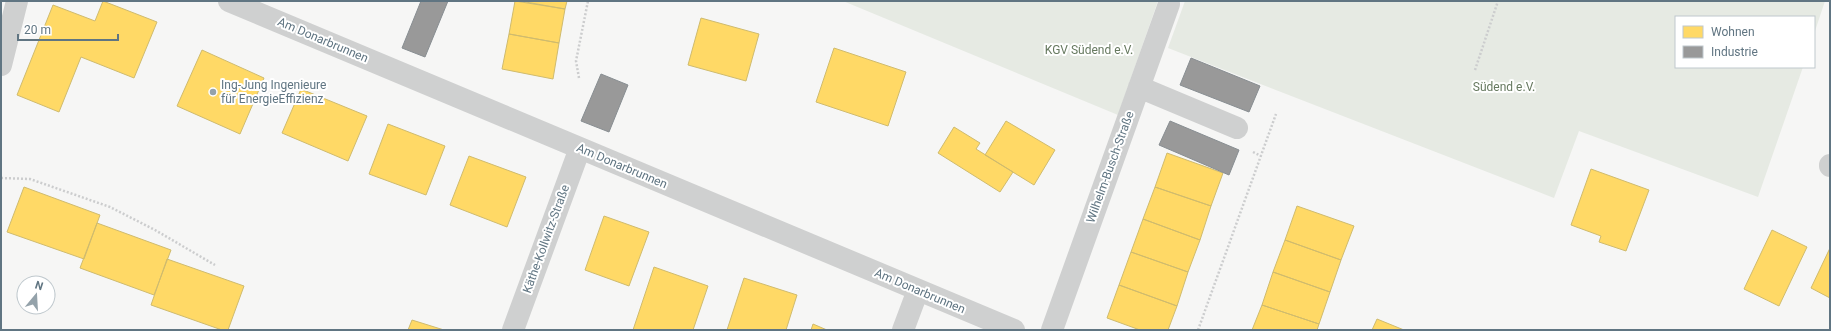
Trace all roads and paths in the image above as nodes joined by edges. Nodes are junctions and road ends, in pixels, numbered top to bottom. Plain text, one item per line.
1 (16, 1) edge
2 (229, 1) edge
3 (588, 1) edge
4 (1498, 1) edge
5 (1169, 4) dead end
6 (1, 65) edge
7 (1475, 70) dead end
8 (579, 78) dead end
9 (1139, 87) junction
10 (1276, 114) dead end
11 (1237, 128) dead end
12 (580, 148) junction
13 (1, 178) edge
14 (215, 265) dead end
15 (918, 290) junction
16 (513, 330) edge
17 (903, 330) edge
18 (1014, 330) edge
19 (1052, 330) edge
20 (1198, 330) edge

1 - 6 street
2 - 12 street, Am Donarbrunnen
3 - 8 path
4 - 7 path
5 - 9 street, Wilhelm-Busch-Straße
9 - 11 street
9 - 19 street, Wilhelm-Busch-Straße
10 - 20 path
12 - 15 street, Am Donarbrunnen
12 - 16 street, Käthe-Kollwitz-Straße
13 - 14 path
15 - 17 street
15 - 18 street, Am Donarbrunnen

